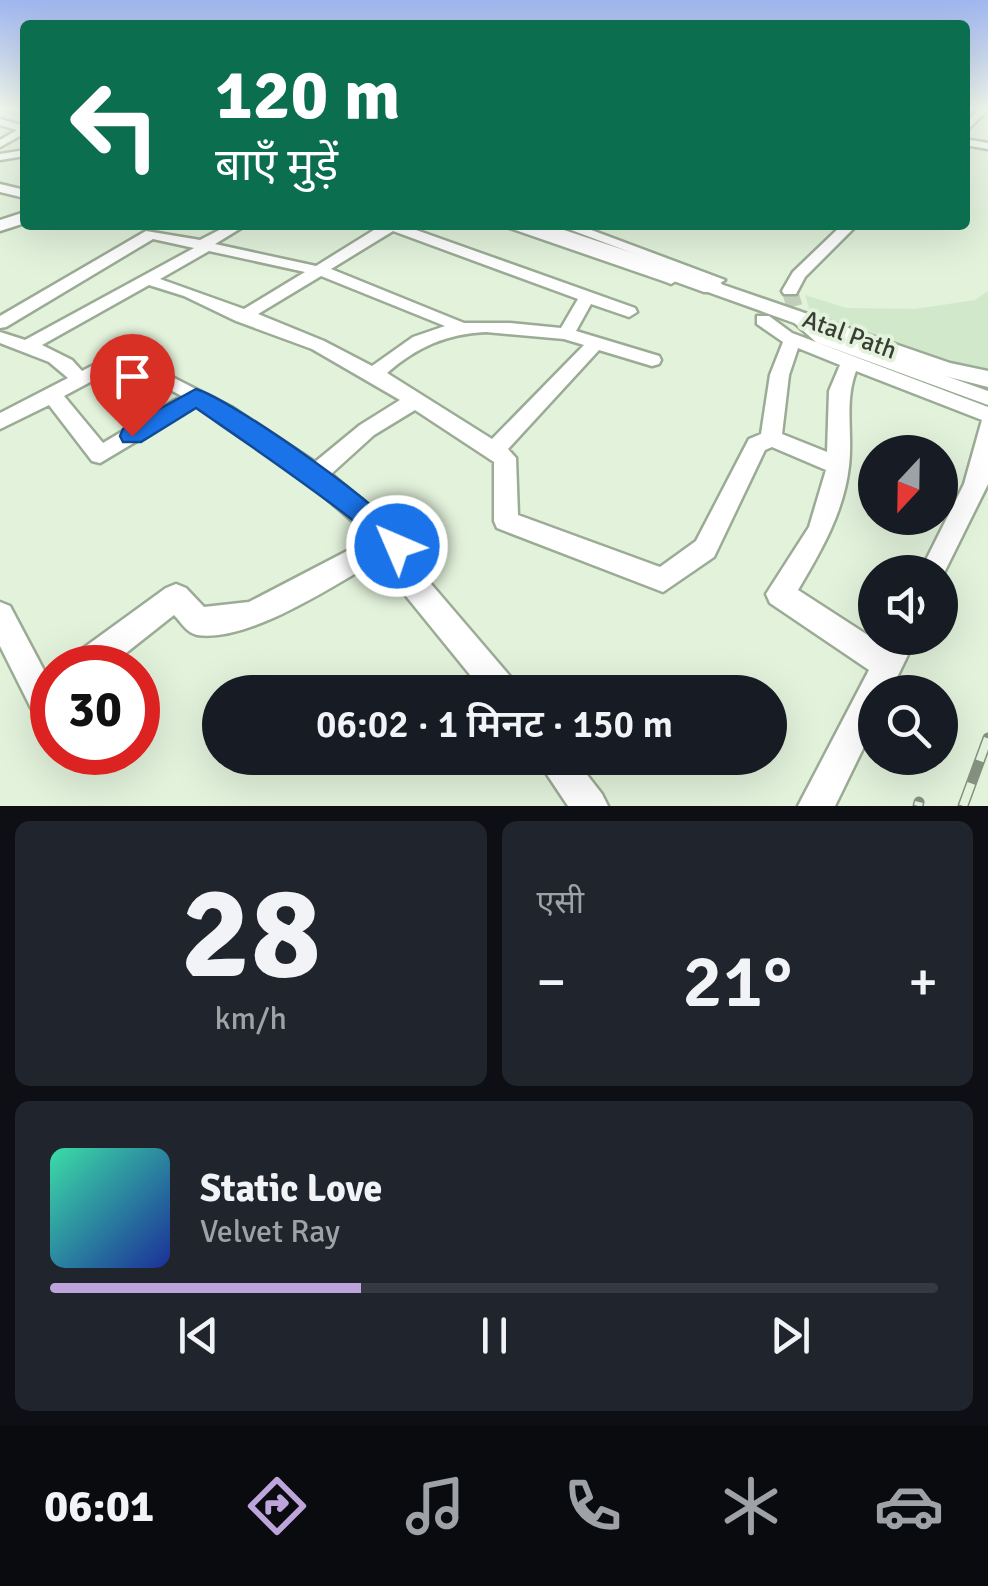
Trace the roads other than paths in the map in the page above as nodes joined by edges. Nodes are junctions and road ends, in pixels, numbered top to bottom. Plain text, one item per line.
1 (230, 230) edge
2 (383, 230) edge
3 (401, 230) edge
4 (523, 230) edge
5 (545, 230) edge
6 (565, 230) edge
7 (580, 230) edge
8 (845, 230) edge
9 (205, 245) junction
10 (316, 270) junction
11 (687, 275) junction
12 (148, 280) junction
13 (715, 284) junction
14 (790, 291) dead end
15 (586, 298) junction
16 (630, 312) dead end
17 (242, 318) junction
18 (763, 320) dead end
19 (798, 320) tunnel mouth
20 (0, 324) edge
21 (457, 326) junction
22 (566, 334) junction
23 (0, 337) edge
24 (594, 345) junction
25 (790, 345) junction
26 (25, 346) junction
27 (652, 360) dead end
28 (988, 366) edge
29 (847, 369) junction
30 (372, 374) junction
31 (78, 380) junction
32 (988, 383) edge
33 (52, 395) junction
34 (196, 397) junction
35 (988, 398) edge
36 (414, 401) junction
37 (988, 415) edge
38 (0, 422) edge
39 (988, 426) edge
40 (770, 438) junction
41 (494, 450) junction
42 (838, 466) junction
43 (314, 475) junction
44 (391, 540) junction
45 (941, 555) edge
46 (0, 616) edge
47 (858, 633) edge
48 (113, 645) edge
49 (894, 655) edge
50 (30, 674) edge
51 (489, 675) edge
52 (564, 775) edge
53 (584, 804) edge
54 (816, 806) edge

1 - 9 street
2 - 10 street
3 - 15 street
4 - 13 street
5 - 11 highway
6 - 11 highway
7 - 13 street
8 - 14 street
9 - 10 street
9 - 12 street
9 - 20 street
10 - 17 street
10 - 21 street
11 - 13 highway
12 - 17 street
12 - 26 street
13 - 28 main road, Atal Path
13 - 32 main road, Atal Path
15 - 16 street
15 - 22 street
17 - 30 street
18 - 25 street
19 - 35 street
21 - 22 street
21 - 30 street
22 - 24 street
23 - 26 street
24 - 27 street
24 - 41 street
25 - 29 street
25 - 40 street
26 - 31 street
29 - 37 street
29 - 42 street
30 - 36 street
31 - 33 street
31 - 34 street
33 - 34 street
33 - 38 street
34 - 43 street
36 - 41 street
36 - 43 street
39 - 45 street
40 - 41 street
40 - 42 street
42 - 47 street
43 - 44 street
44 - 48 street
44 - 51 street
46 - 50 street
49 - 54 street
52 - 53 street

